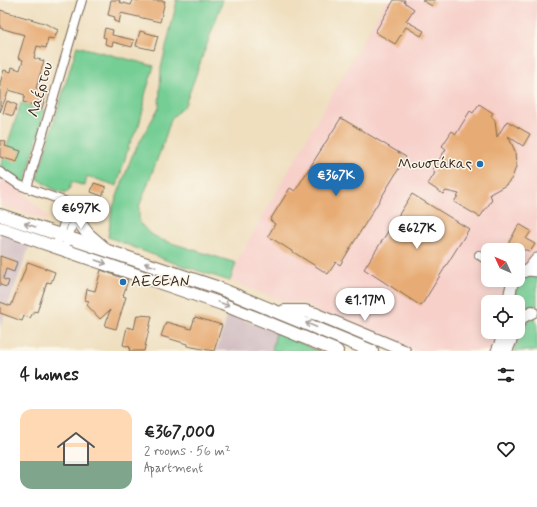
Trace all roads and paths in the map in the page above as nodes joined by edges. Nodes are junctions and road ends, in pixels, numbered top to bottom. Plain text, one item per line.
1 (82, 0) edge
2 (0, 172) edge
3 (27, 188) junction
4 (70, 205) junction
5 (0, 215) edge
6 (75, 217) junction
7 (0, 228) edge
8 (64, 237) junction
9 (60, 248) junction
10 (107, 250) junction
11 (537, 259) edge
12 (525, 270) edge
13 (271, 309) junction
14 (525, 309) edge
15 (535, 311) edge
16 (316, 314) joint
17 (525, 316) edge
18 (502, 339) edge
19 (511, 339) edge
20 (337, 351) edge
21 (372, 351) edge
22 (406, 351) edge
23 (497, 351) edge
24 (506, 351) edge

1 - 3 street, Λαέρτου
2 - 3 street
3 - 4 street
4 - 6 street
4 - 8 street
8 -> 5 main road
6 - 8 street
6 - 10 main road
7 - 9 main road
8 - 9 street
8 - 10 main road
9 -> 20 main road
13 -> 10 main road
11 - 12 street
13 - 16 main road
21 -> 13 main road
14 - 15 street
15 - 17 main road
16 - 22 street
18 - 23 street
19 - 24 main road

